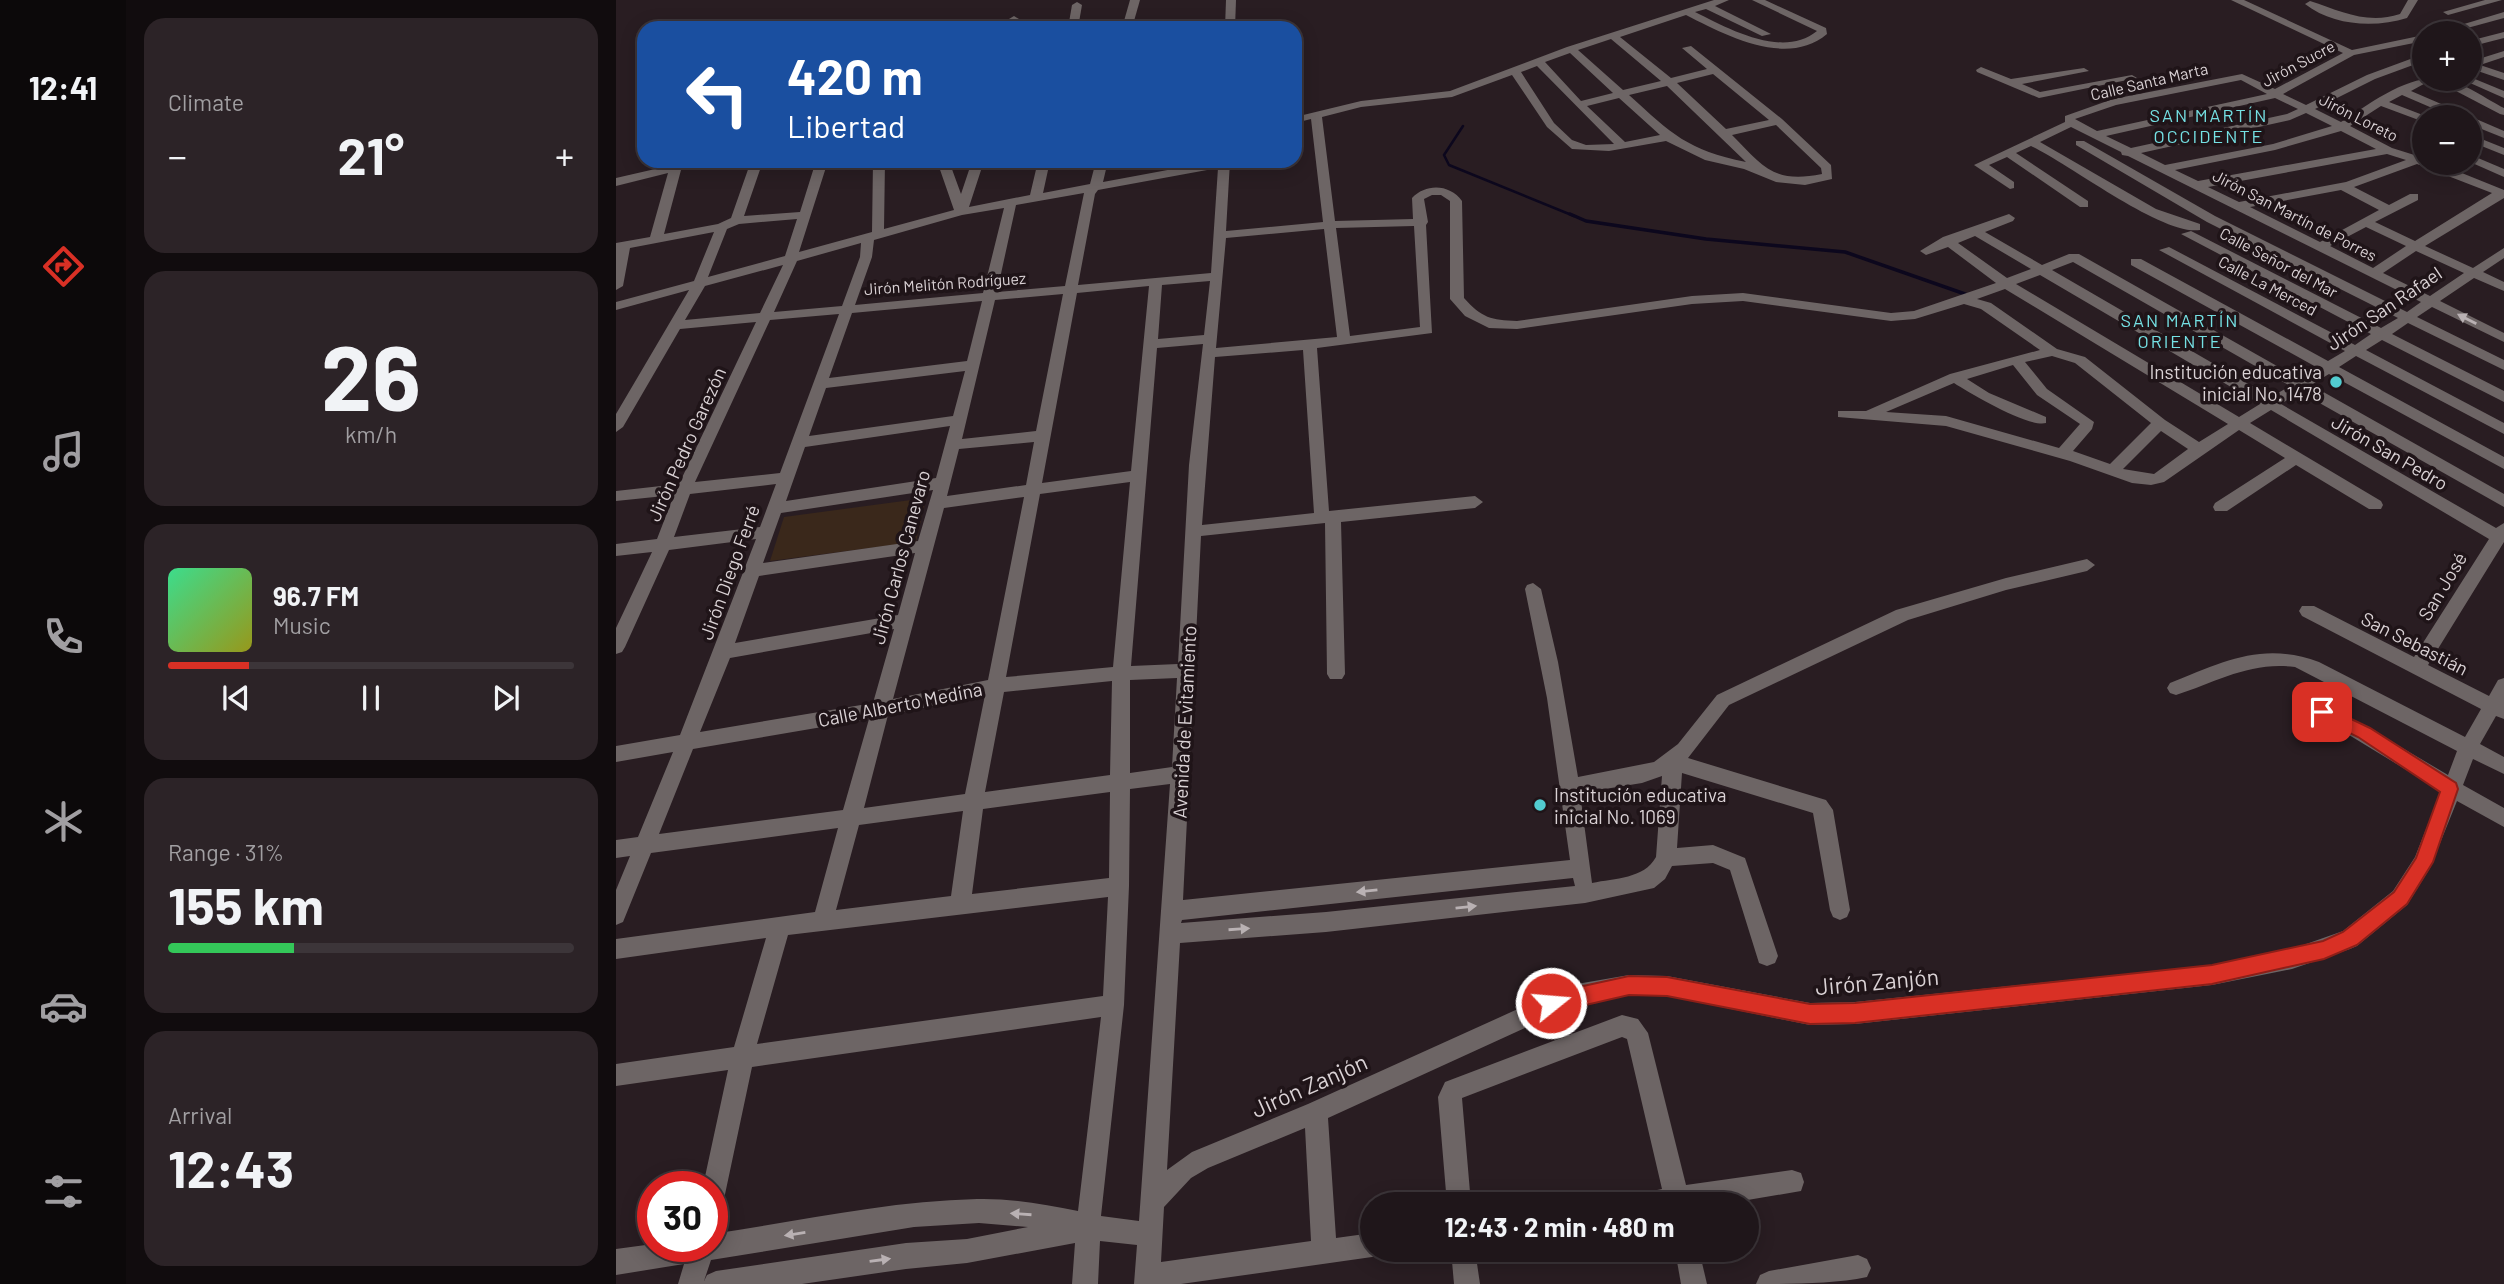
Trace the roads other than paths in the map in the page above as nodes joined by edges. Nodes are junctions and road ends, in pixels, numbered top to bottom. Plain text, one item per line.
1 (1135, 0) edge
2 (1231, 0) edge
3 (1724, 0) edge
4 (1757, 0) edge
5 (2235, 0) edge
6 (2413, 0) edge
7 (2497, 0) edge
8 (2310, 4) dead end
9 (1077, 5) dead end
10 (1709, 7) junction
11 (2448, 12) dead end
12 (1689, 13) junction
13 (2504, 15) edge
14 (1074, 21) edge
15 (1129, 21) edge
16 (1230, 21) edge
17 (2482, 22) edge
18 (2482, 27) edge
19 (1612, 35) junction
20 (2502, 36) edge
21 (2412, 40) edge
22 (2482, 41) edge
23 (1791, 46) junction
24 (1686, 48) dead end
25 (2368, 48) junction
26 (1571, 49) junction
27 (2351, 53) junction
28 (2504, 54) edge
29 (2412, 61) edge
30 (2482, 61) edge
31 (1539, 62) junction
32 (2404, 63) junction
33 (2412, 67) edge
34 (2482, 69) edge
35 (1715, 70) junction
36 (1981, 70) dead end
37 (1514, 71) junction
38 (2084, 71) dead end
39 (2242, 76) joint
40 (2504, 77) edge
41 (2132, 78) dead end
42 (1670, 82) junction
43 (2006, 83) junction
44 (2412, 86) edge
45 (2482, 86) edge
46 (2087, 87) junction
47 (2401, 91) junction
48 (2461, 91) edge
49 (2279, 93) junction
50 (1623, 94) junction
51 (2504, 95) edge
52 (2113, 102) junction
53 (2380, 102) junction
54 (2434, 105) edge
55 (1579, 106) junction
56 (2309, 110) junction
57 (2212, 112) junction
58 (2504, 113) edge
59 (2412, 114) edge
60 (1317, 116) junction
61 (1302, 119) edge
62 (2482, 120) edge
63 (1778, 121) junction
64 (2071, 123) junction
65 (2482, 125) edge
66 (2341, 128) junction
67 (2242, 129) junction
68 (1725, 133) junction
69 (2096, 135) junction
70 (2504, 135) edge
71 (1668, 137) junction
72 (2032, 142) junction
73 (2080, 143) dead end
74 (2482, 143) edge
75 (1621, 144) junction
76 (2275, 148) junction
77 (2388, 150) junction
78 (2129, 152) junction
79 (2504, 152) edge
80 (2009, 153) junction
81 (2104, 158) junction
82 (2412, 160) edge
83 (2412, 162) edge
84 (2482, 163) edge
85 (2308, 165) junction
86 (681, 168) edge
87 (755, 168) edge
88 (820, 168) edge
89 (878, 168) edge
90 (945, 168) edge
91 (976, 168) edge
92 (1042, 168) edge
93 (1100, 168) edge
94 (1198, 168) edge
95 (1224, 168) edge
96 (2164, 169) junction
97 (675, 170) junction
98 (1763, 173) junction
99 (2504, 173) edge
100 (2461, 175) edge
101 (616, 182) edge
102 (1096, 185) junction
103 (2010, 185) dead end
104 (2197, 185) junction
105 (2345, 185) junction
106 (2502, 193) edge
107 (1036, 197) junction
108 (2414, 197) dead end
109 (1011, 202) junction
110 (2084, 204) dead end
111 (2236, 205) junction
112 (2388, 210) junction
113 (961, 212) junction
114 (806, 215) junction
115 (2009, 218) dead end
116 (2211, 219) junction
117 (736, 220) junction
118 (1422, 222) junction
119 (2364, 222) junction
120 (1328, 225) junction
121 (722, 227) junction
122 (1973, 230) junction
123 (2192, 231) junction
124 (1221, 235) junction
125 (872, 236) junction
126 (656, 239) junction
127 (1947, 240) junction
128 (620, 246) edge
129 (2418, 246) junction
130 (2319, 247) junction
131 (2165, 250) junction
132 (1926, 251) dead end
133 (2504, 252) edge
134 (793, 256) junction
135 (2136, 262) junction
136 (2041, 271) junction
137 (2473, 272) junction
138 (2374, 273) junction
139 (2104, 274) junction
140 (1217, 276) junction
141 (699, 282) junction
142 (1156, 283) junction
143 (2005, 283) junction
144 (616, 286) edge
145 (2504, 287) edge
146 (1070, 291) junction
147 (990, 298) junction
148 (1964, 300) junction
149 (2429, 300) junction
150 (616, 306) edge
151 (847, 308) junction
152 (765, 316) junction
153 (2407, 318) junction
154 (675, 325) junction
155 (2380, 335) junction
156 (2504, 338) edge
157 (1344, 341) junction
158 (1150, 344) junction
159 (1310, 345) junction
160 (2111, 345) junction
161 (1210, 346) junction
162 (2355, 351) junction
163 (2052, 352) junction
164 (2015, 359) junction
165 (2080, 360) junction
166 (974, 365) junction
167 (2504, 366) edge
168 (2329, 368) junction
169 (1955, 377) junction
170 (819, 384) junction
171 (2300, 386) junction
172 (1909, 394) junction
173 (2504, 397) edge
174 (2270, 404) junction
175 (1872, 413) junction
176 (1843, 414) dead end
177 (959, 420) junction
178 (1946, 421) junction
179 (2041, 421) dead end
180 (2160, 423) junction
181 (2240, 424) junction
182 (616, 427) edge
183 (2504, 429) edge
184 (1041, 436) junction
185 (798, 443) junction
186 (953, 445) junction
187 (2199, 449) junction
188 (2063, 453) junction
189 (2297, 457) junction
190 (2504, 464) edge
191 (2112, 471) junction
192 (1137, 476) junction
193 (785, 478) junction
194 (942, 483) junction
195 (1031, 488) junction
196 (684, 489) junction
197 (616, 496) edge
198 (2504, 501) edge
199 (1475, 502) dead end
200 (936, 503) junction
201 (2375, 505) dead end
202 (2221, 507) dead end
203 (775, 508) junction
204 (1328, 518) junction
205 (1195, 531) junction
206 (766, 532) junction
207 (2501, 533) edge
208 (663, 545) junction
209 (924, 546) junction
210 (616, 550) edge
211 (2087, 565) dead end
212 (751, 571) junction
213 (1533, 589) dead end
214 (2308, 611) dead end
215 (903, 621) junction
216 (616, 647) edge
217 (723, 652) junction
218 (2417, 667) junction
219 (1187, 671) junction
220 (1121, 673) junction
221 (1336, 674) dead end
222 (997, 685) junction
223 (2504, 685) edge
224 (2176, 688) dead end
225 (2304, 704) dead end
226 (881, 709) junction
227 (2498, 709) edge
228 (687, 741) junction
229 (2468, 748) junction
230 (616, 754) edge
231 (1673, 762) junction
232 (2504, 766) edge
233 (1181, 774) junction
234 (1120, 782) junction
235 (1572, 786) junction
236 (2449, 789) junction
237 (974, 800) junction
238 (849, 818) junction
239 (2504, 818) edge
240 (645, 845) junction
241 (616, 849) edge
242 (1666, 858) junction
243 (1581, 868) junction
244 (1119, 886) junction
245 (1585, 894) junction
246 (960, 904) junction
247 (1840, 910) dead end
248 (1173, 911) junction
249 (616, 915) edge
250 (823, 921) junction
251 (780, 928) junction
252 (1171, 934) junction
253 (616, 950) edge
254 (1767, 956) dead end
255 (1113, 1005) junction
256 (743, 1055) junction
257 (616, 1075) edge
258 (1316, 1112) junction
259 (718, 1171) edge
260 (1792, 1182) dead end
261 (1458, 1192) edge
262 (1676, 1192) edge
263 (1732, 1192) edge
264 (1153, 1200) junction
265 (1087, 1227) junction
266 (1150, 1234) junction
267 (728, 1244) edge
268 (1360, 1246) edge
269 (1324, 1251) junction
270 (637, 1259) edge
271 (616, 1262) edge
272 (698, 1262) edge
273 (1464, 1262) edge
274 (1689, 1262) edge
275 (1858, 1268) dead end
276 (1147, 1280) edge
277 (691, 1284) edge
278 (716, 1284) edge
279 (1085, 1284) edge
280 (1467, 1284) edge
281 (1694, 1284) edge
282 (1769, 1284) edge

1 - 15 street
2 - 16 street
3 - 10 street
4 - 23 street
5 - 27 street
6 - 8 street
7 - 11 street
9 - 14 street
10 - 12 street
10 - 23 street
12 - 19 street
12 - 23 street
13 - 17 street
18 - 20 street
19 - 26 street
19 - 42 street
20 - 22 street
21 - 25 street, Jirón Sucre
24 - 35 street
25 - 27 street, Jirón Sucre
25 - 32 street
26 - 31 street
26 - 50 street
27 - 49 street, Jirón Sucre
28 - 30 street
29 - 32 street
31 - 37 street
31 - 55 street
32 - 33 street
32 - 56 street
34 - 40 street
35 - 42 street
35 - 63 street
36 - 43 street
37 - 60 street
37 - 75 street
38 - 43 street
39 - 49 street, Jirón Loreto
39 - 52 street, Calle Santa Marta
41 - 46 street
42 - 50 street
42 - 68 street
43 - 46 street
44 - 47 street
45 - 51 street
46 - 52 street
47 - 53 street
47 - 54 street
48 - 58 street
49 - 56 street, Jirón Loreto
49 - 57 street, Jirón Sucre
50 - 55 street
50 - 71 street
52 - 64 street, Calle Santa Marta
53 - 59 street
53 - 66 street
55 - 75 street
56 - 66 street, Jirón Loreto
56 - 67 street
57 - 67 street
57 - 69 street, Jirón Sucre
58 - 62 street
60 - 61 street
60 - 120 street
63 - 68 street
63 - 98 street
64 - 69 street, Jirón San Martín de Porres
64 - 72 street
65 - 70 street
66 - 76 street
66 - 77 street, Jirón Loreto
67 - 76 street
67 - 78 street
68 - 98 street
69 - 78 street, Jirón San Martín de Porres
71 - 75 street
71 - 98 street
72 - 80 street
72 - 123 street, Calle Señor del Mar
73 - 81 street
74 - 79 street
76 - 85 street
76 - 96 street
77 - 82 street, Jirón Loreto
77 - 85 street
78 - 81 street
78 - 96 street, Jirón San Martín de Porres
80 - 103 street
80 - 110 street
81 - 116 street
83 - 105 street
84 - 99 street
85 - 104 street
85 - 105 street
86 - 97 street
87 - 117 street
88 - 114 street, Jirón Pedro Garezón
89 - 125 street, Jirón Diego Ferré
90 - 113 street
91 - 113 street
92 - 107 street
93 - 102 street
94 - 102 street
95 - 124 street, Avenida de Evitamiento
96 - 104 street, Jirón San Martín de Porres
97 - 101 street
97 - 126 street
100 - 106 street, Jirón Loreto
102 - 107 street
102 - 146 street
104 - 111 street, Jirón San Martín de Porres
105 - 111 street
105 - 112 street
106 - 129 street
107 - 109 street
108 - 112 street
109 - 113 street
109 - 147 street, Jirón Carlos Canevaro
111 - 116 street
111 - 130 street, Jirón San Martín de Porres
112 - 119 street
113 - 125 street
114 - 117 street
114 - 134 street, Jirón Pedro Garezón
115 - 122 street
116 - 123 street
116 - 153 street
117 - 121 street
118 - 120 street
118 - 148 street
118 - 157 street
119 - 129 street
119 - 130 street
120 - 124 street
120 - 157 street
121 - 126 street
121 - 141 street
122 - 127 street
122 - 136 street, Jirón San Pedro
123 - 131 street
123 - 155 street, Calle Señor del Mar
124 - 140 street, Avenida de Evitamiento
125 - 134 street
125 - 151 street, Jirón Diego Ferré
126 - 128 street
127 - 132 street
127 - 143 street
128 - 144 street
129 - 137 street
129 - 138 street
130 - 138 street, Jirón San Martín de Porres
131 - 135 street
131 - 162 street, Calle La Merced
133 - 137 street, Jirón San Rafael
134 - 141 street
134 - 152 street, Jirón Pedro Garezón
135 - 139 street
135 - 168 street
136 - 139 street
136 - 143 street
136 - 174 street, Jirón San Pedro
137 - 145 street
137 - 149 street, Jirón San Rafael
138 - 149 street, Jirón San Martín de Porres
139 - 171 street
140 - 142 street, Jirón Melitón Rodríguez
140 - 161 street, Avenida de Evitamiento
141 - 150 street
141 - 154 street
142 - 146 street, Jirón Melitón Rodríguez
142 - 158 street
143 - 148 street
143 - 160 street
146 - 147 street, Jirón Melitón Rodríguez
146 - 184 street
147 - 151 street, Jirón Melitón Rodríguez
147 - 166 street, Jirón Carlos Canevaro
148 - 163 street
149 - 153 street, Jirón San Rafael
156 -> 149 street, Jirón San Martín de Porres
151 - 152 street, Jirón Melitón Rodríguez
151 - 170 street, Jirón Diego Ferré
152 - 154 street, Jirón Melitón Rodríguez
152 - 196 street, Jirón Pedro Garezón
153 - 155 street, Jirón San Rafael
153 - 167 street
154 - 182 street
155 - 162 street, Jirón San Rafael
155 - 173 street, Calle Señor del Mar
157 - 159 street
158 - 161 street
158 - 192 street
159 - 161 street
159 - 204 street
160 - 165 street
160 - 181 street
161 - 205 street, Avenida de Evitamiento
162 - 168 street, Jirón San Rafael
162 - 183 street, Calle La Merced
163 - 164 street
163 - 165 street
164 - 169 street
164 - 188 street
165 - 180 street
166 - 170 street
166 - 177 street, Jirón Carlos Canevaro
168 - 171 street, Jirón San Rafael
168 - 190 street
169 - 172 street
169 - 179 street
170 - 185 street, Jirón Diego Ferré
171 - 174 street, Jirón San Rafael
171 - 198 street
172 - 175 street
172 - 178 street
174 - 181 street, Jirón San Rafael
174 - 207 street, Jirón San Pedro
175 - 176 street
175 - 178 street
177 - 185 street
177 - 186 street, Jirón Carlos Canevaro
178 - 188 street
180 - 187 street
180 - 191 street
181 - 187 street, Jirón San Rafael
181 - 189 street
184 - 186 street
184 - 195 street
185 - 193 street, Jirón Diego Ferré
186 - 194 street, Jirón Carlos Canevaro
187 - 191 street, Jirón San Rafael
188 - 191 street
189 - 201 street
189 - 202 street
192 - 195 street
192 - 220 street
193 - 196 street
193 - 203 street, Jirón Diego Ferré
194 - 200 street, Jirón Carlos Canevaro
194 - 203 street
195 - 200 street
195 - 222 street
196 - 197 street
196 - 208 street, Jirón Pedro Garezón
199 - 204 street
200 - 209 street, Jirón Carlos Canevaro
203 - 206 street, Jirón Diego Ferré
204 - 205 street
204 - 221 street
205 - 219 street, Avenida de Evitamiento
206 - 208 street
206 - 212 street, Jirón Diego Ferré
207 - 218 street, San José
208 - 210 street
208 - 216 street, Jirón Pedro Garezón
209 - 212 street
209 - 215 street, Jirón Carlos Canevaro
211 - 231 street
212 - 217 street, Jirón Diego Ferré
213 - 235 street
214 - 218 street, San Sebastián
215 - 217 street
215 - 226 street, Jirón Carlos Canevaro
217 - 228 street, Jirón Diego Ferré
218 - 227 street, San Sebastián
219 - 220 street, Calle Alberto Medina
219 - 233 street, Avenida de Evitamiento
220 - 222 street, Calle Alberto Medina
220 - 234 street
222 - 226 street, Calle Alberto Medina
222 - 237 street
223 - 227 street, Jirón Zanjón
224 - 229 street
225 - 236 street
226 - 228 street, Calle Alberto Medina
226 - 238 street, Jirón Carlos Canevaro
227 - 229 street, Jirón Zanjón
228 - 230 street, Calle Alberto Medina
228 - 240 street, Jirón Diego Ferré
229 - 232 street
229 - 236 street, Jirón Zanjón
231 - 235 street
231 - 242 street
231 - 247 street
233 - 234 street
233 - 248 street, Avenida de Evitamiento
234 - 237 street
234 - 244 street
235 - 243 street
236 - 239 street
236 - 258 street, Jirón Zanjón
237 - 238 street
237 - 246 street
238 - 240 street
238 - 250 street, Jirón Carlos Canevaro
240 - 241 street
240 - 249 street, Jirón Diego Ferré
242 - 245 street
242 - 254 street
243 - 245 street
243 -> 248 street
244 - 246 street
244 - 255 street
252 -> 245 street
246 - 250 street
248 - 252 street, Avenida de Evitamiento
250 - 251 street
251 - 253 street
251 - 256 street
252 - 264 street, Avenida de Evitamiento
255 - 256 street
255 - 265 street
256 - 257 street
256 - 259 street
258 - 264 street, Jirón Zanjón
258 - 269 street
260 - 263 street
261 - 262 street
264 - 266 street, Avenida de Evitamiento
265 - 266 street
265 -> 267 street
278 -> 265 street
265 - 279 street
266 - 276 street, Avenida de Evitamiento
268 - 269 street
269 - 276 street
270 - 271 street
272 - 277 street
273 - 280 street
274 - 281 street
275 - 282 street

